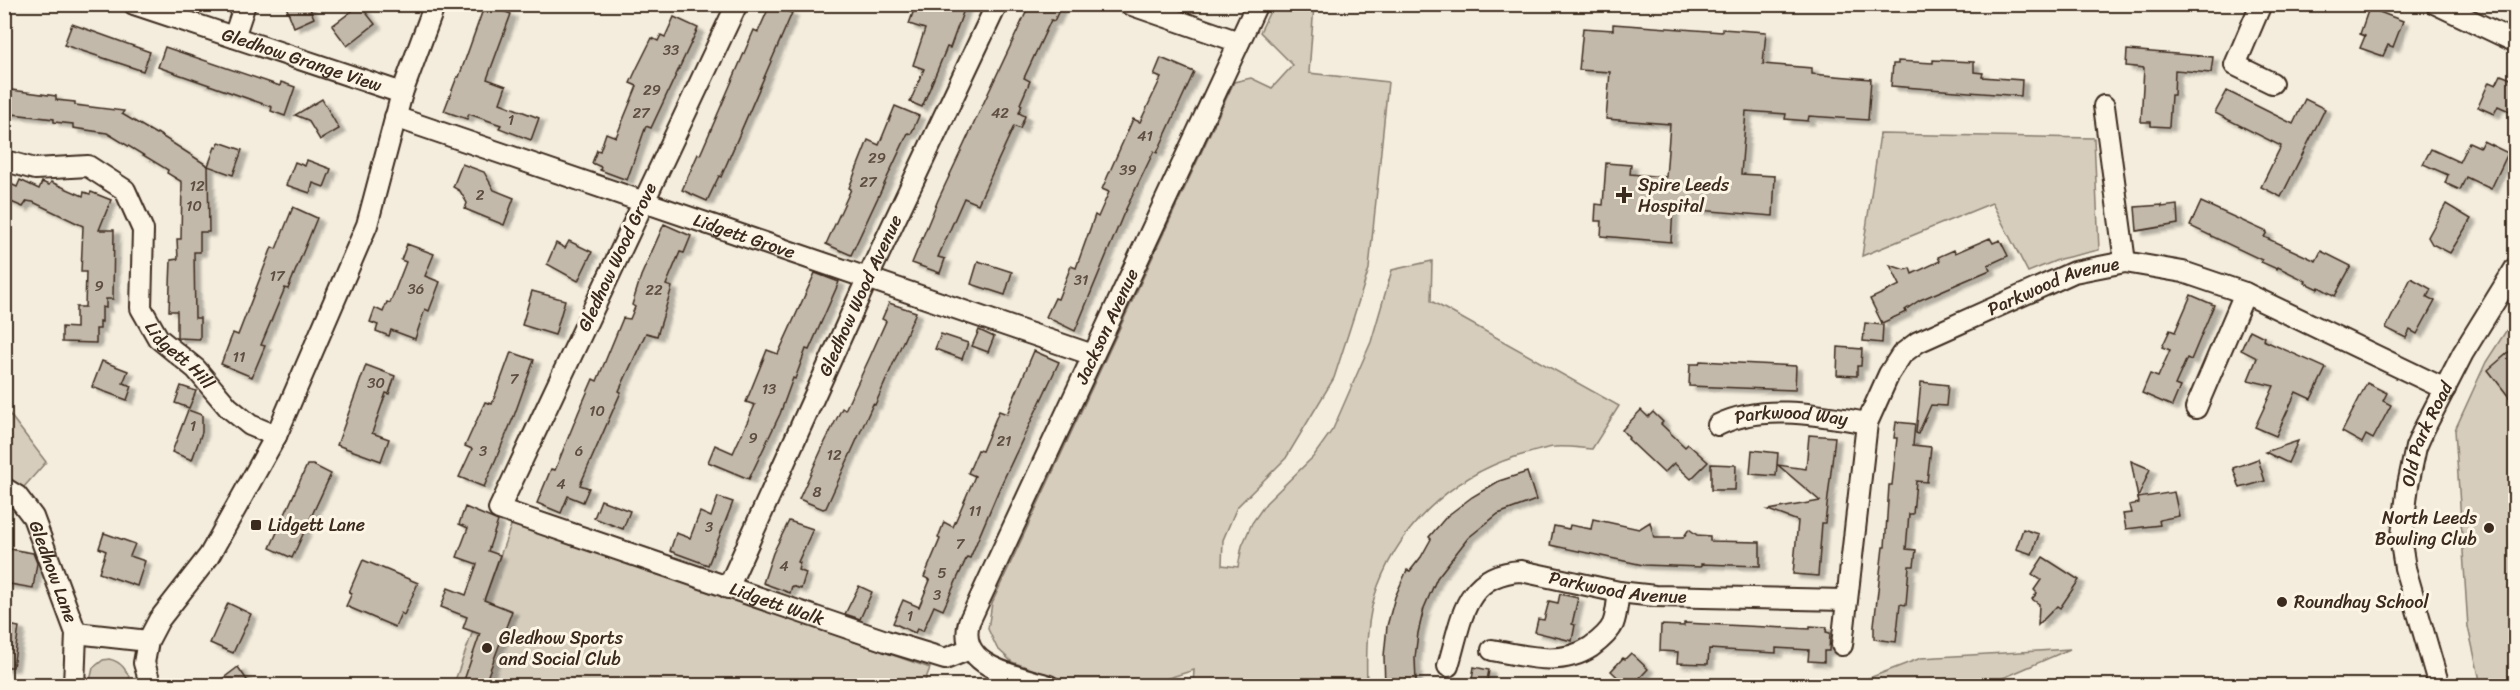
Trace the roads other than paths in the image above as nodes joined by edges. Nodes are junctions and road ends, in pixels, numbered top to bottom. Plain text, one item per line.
1 (134, 4) edge
2 (245, 4) edge
3 (435, 4) edge
4 (737, 4) edge
5 (997, 4) edge
6 (1129, 4) edge
7 (1257, 4) edge
8 (2261, 4) edge
9 (2436, 4) edge
10 (234, 38) junction
11 (1239, 42) junction
12 (2516, 42) edge
13 (2272, 83) dead end
14 (402, 93) junction
15 (2104, 106) dead end
16 (395, 117) junction
17 (9, 162) dead end
18 (644, 200) junction
19 (2125, 262) junction
20 (2516, 267) edge
21 (868, 278) junction
22 (2245, 293) junction
23 (1093, 355) junction
24 (2445, 389) junction
25 (2196, 408) dead end
26 (1868, 423) junction
27 (1718, 425) dead end
28 (276, 436) junction
29 (4, 488) edge
30 (499, 509) joint
31 (728, 588) junction
32 (1619, 592) junction
33 (1846, 600) junction
34 (76, 633) junction
35 (148, 641) junction
36 (1842, 645) dead end
37 (970, 649) junction
38 (1492, 650) dead end
39 (1448, 666) dead end
40 (74, 686) edge
41 (151, 686) edge
42 (1049, 686) edge
43 (2439, 686) edge

1 - 10 street, Gledhow Grange View
2 - 10 street
3 - 14 street
4 - 18 street, Gledhow Wood Grove
5 - 21 street, Gledhow Wood Avenue
6 - 11 street
7 - 11 street, Jackson Avenue
8 - 13 street
9 - 12 street
10 - 14 street, Gledhow Grange View
11 - 23 street, Jackson Avenue
14 - 16 street
15 - 19 street
16 - 18 street, Lidgett Grove
16 - 28 street
17 - 28 street, Lidgett Hill
18 - 21 street, Lidgett Grove
18 - 30 street, Gledhow Wood Grove
19 - 22 street, Parkwood Avenue
19 - 26 street, Parkwood Avenue
20 - 24 street, Old Park Road
21 - 23 street, Lidgett Grove
21 - 31 street, Gledhow Wood Avenue
22 - 24 street, Parkwood Avenue
22 - 25 street
23 - 37 street, Jackson Avenue
24 - 43 street, Old Park Road
26 - 27 street, Parkwood Way
26 - 33 street, Parkwood Avenue
28 - 35 street
29 - 34 street, Gledhow Lane
30 - 31 street, Lidgett Walk
31 - 37 street, Lidgett Walk
32 - 33 street, Parkwood Avenue
32 - 38 street
32 - 39 street, Parkwood Avenue
33 - 36 street, Parkwood Avenue
34 - 35 street
34 - 40 street
35 - 41 street
37 - 42 street

